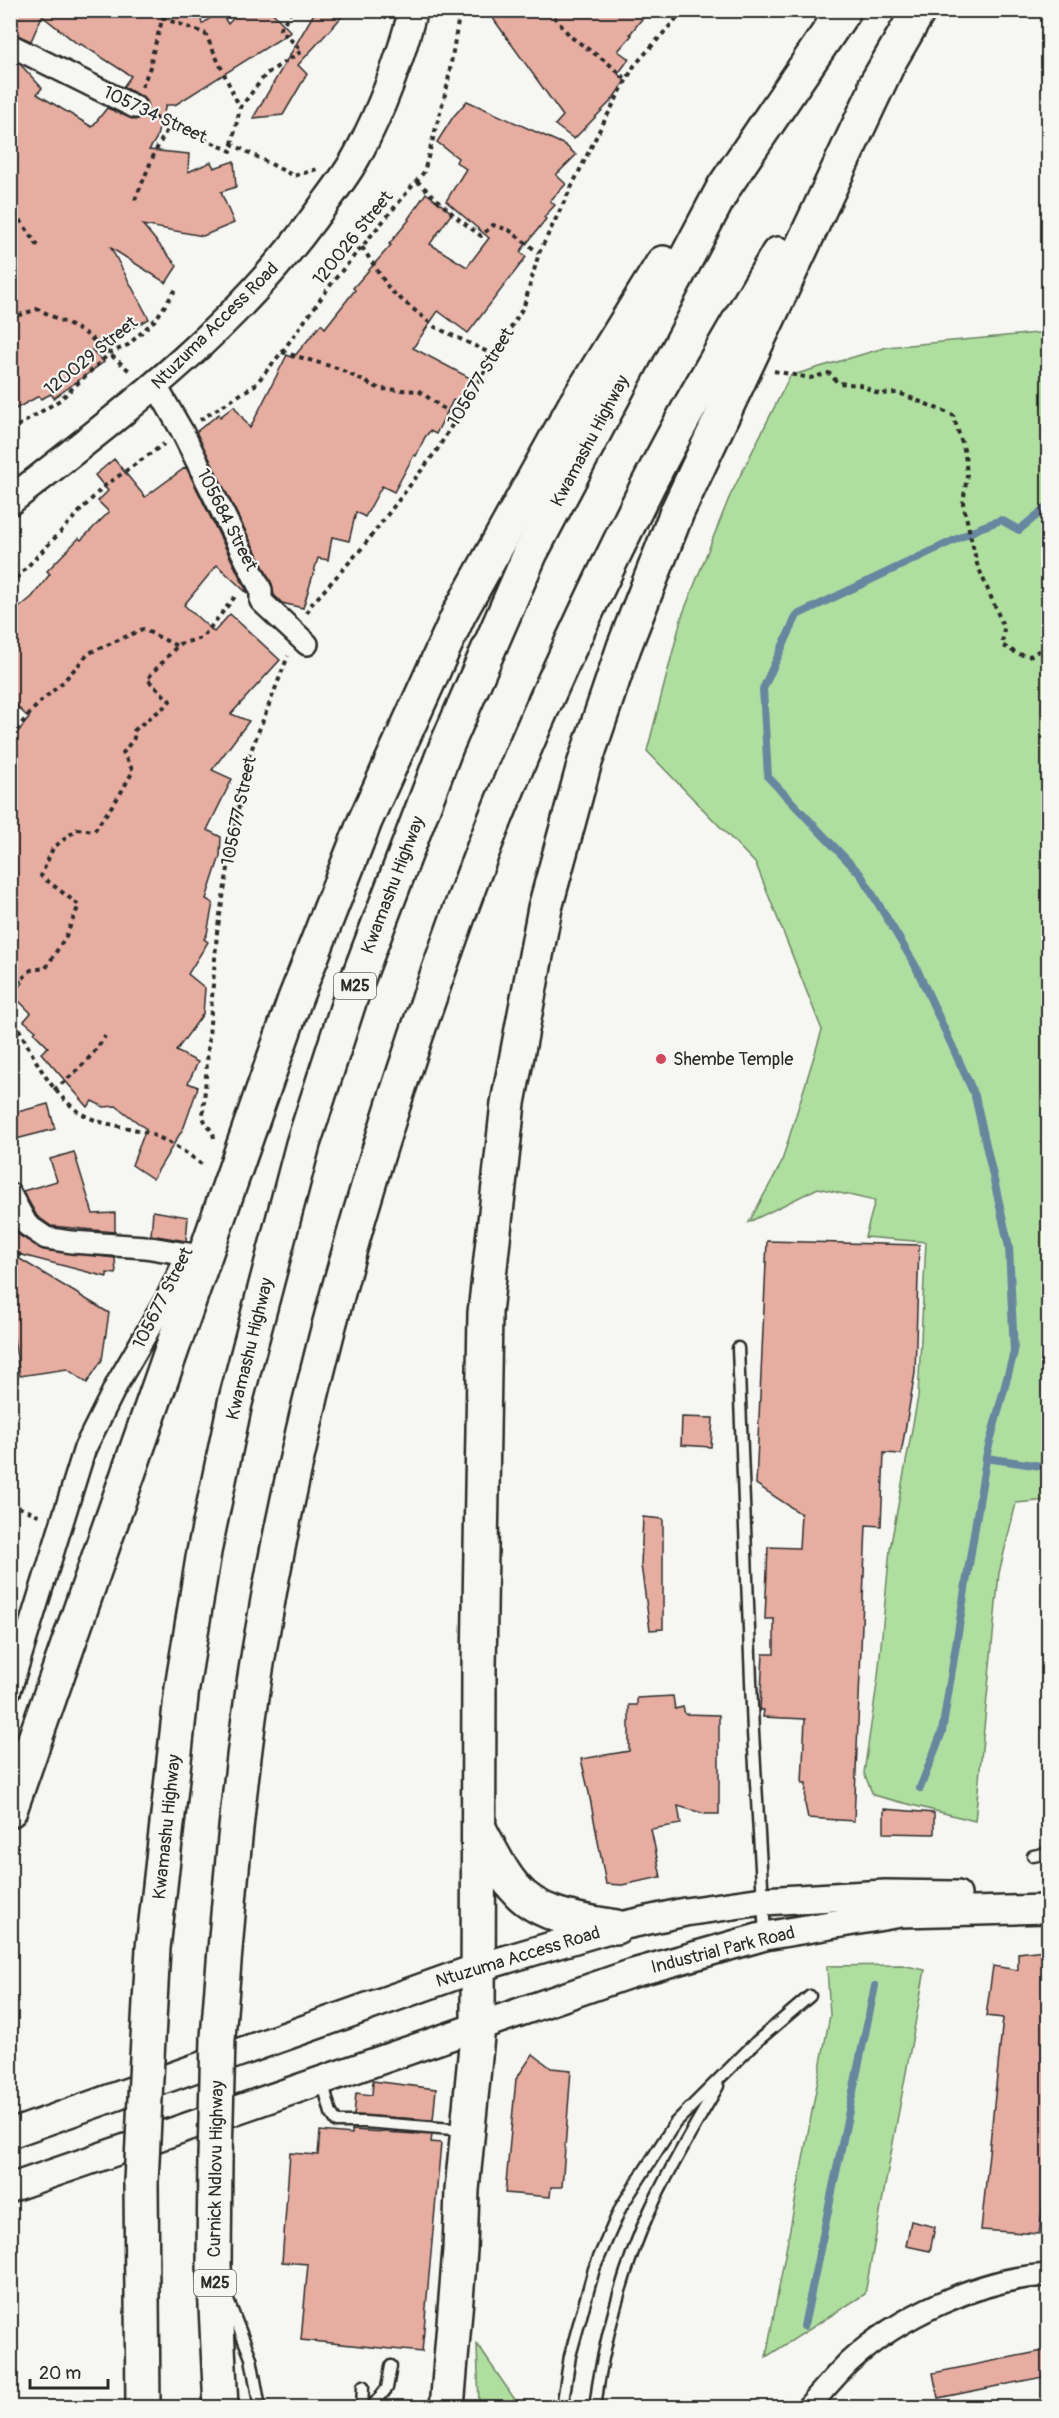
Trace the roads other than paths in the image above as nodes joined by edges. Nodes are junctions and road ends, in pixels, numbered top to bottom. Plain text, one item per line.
1 (413, 10) edge
2 (844, 10) edge
3 (919, 10) edge
4 (10, 45) edge
5 (887, 66) junction
6 (135, 107) road end
7 (724, 187) junction
8 (156, 386) junction
9 (10, 501) edge
10 (302, 639) road end
11 (10, 1194) edge
12 (196, 1256) junction
13 (738, 1348) dead end
14 (10, 1690) edge
15 (10, 1810) edge
16 (480, 1830) junction
17 (1048, 1853) edge
18 (1033, 1856) dead end
19 (1048, 1896) edge
20 (763, 1901) junction
21 (1048, 1909) edge
22 (616, 1927) junction
23 (765, 1936) junction
24 (477, 1968) junction
25 (810, 1996) dead end
26 (478, 2026) junction
27 (724, 2075) junction
28 (322, 2080) junction
29 (467, 2130) junction
30 (10, 2134) edge
31 (10, 2188) edge
32 (214, 2265) junction
33 (1048, 2275) edge
34 (390, 2366) dead end
35 (363, 2386) dead end
36 (143, 2408) edge
37 (221, 2408) edge
38 (260, 2408) edge
39 (362, 2408) edge
40 (370, 2408) edge
41 (447, 2408) edge
42 (562, 2408) edge
43 (595, 2408) edge
44 (807, 2408) edge

1 - 8 street, Ntuzuma Access Road
2 - 7 main road, Kwamashu Highway / M25
3 - 5 main road, M25
4 - 6 street, 105734 Street
5 - 16 main road
5 - 32 main road, Curnick Ndlovu Highway / M25, bridge
7 - 12 main road
7 - 36 main road, Kwamashu Highway / M25, bridge
8 - 9 street, Ntuzuma Access Road
8 - 10 street, 105684 Street
11 - 12 street
12 - 14 street, 105677 Street
12 - 15 main road
13 - 20 lane
16 - 22 main road
16 - 24 main road
17 - 18 lane
19 - 20 street, Ntuzuma Access Road
20 - 22 street, Ntuzuma Access Road
20 - 23 lane
21 - 23 street, Industrial Park Road
22 - 24 street, Ntuzuma Access Road
23 - 26 street, Industrial Park Road
24 - 26 main road
24 - 30 street, Ntuzuma Access Road
25 - 27 lane
26 - 28 street
26 - 29 main road
27 - 42 lane
27 - 43 lane
28 - 29 lane
28 - 31 street
29 - 41 main road
32 - 37 main road, Curnick Ndlovu Highway / M25
32 - 38 lane
33 - 44 street
34 - 40 lane
35 - 39 lane

